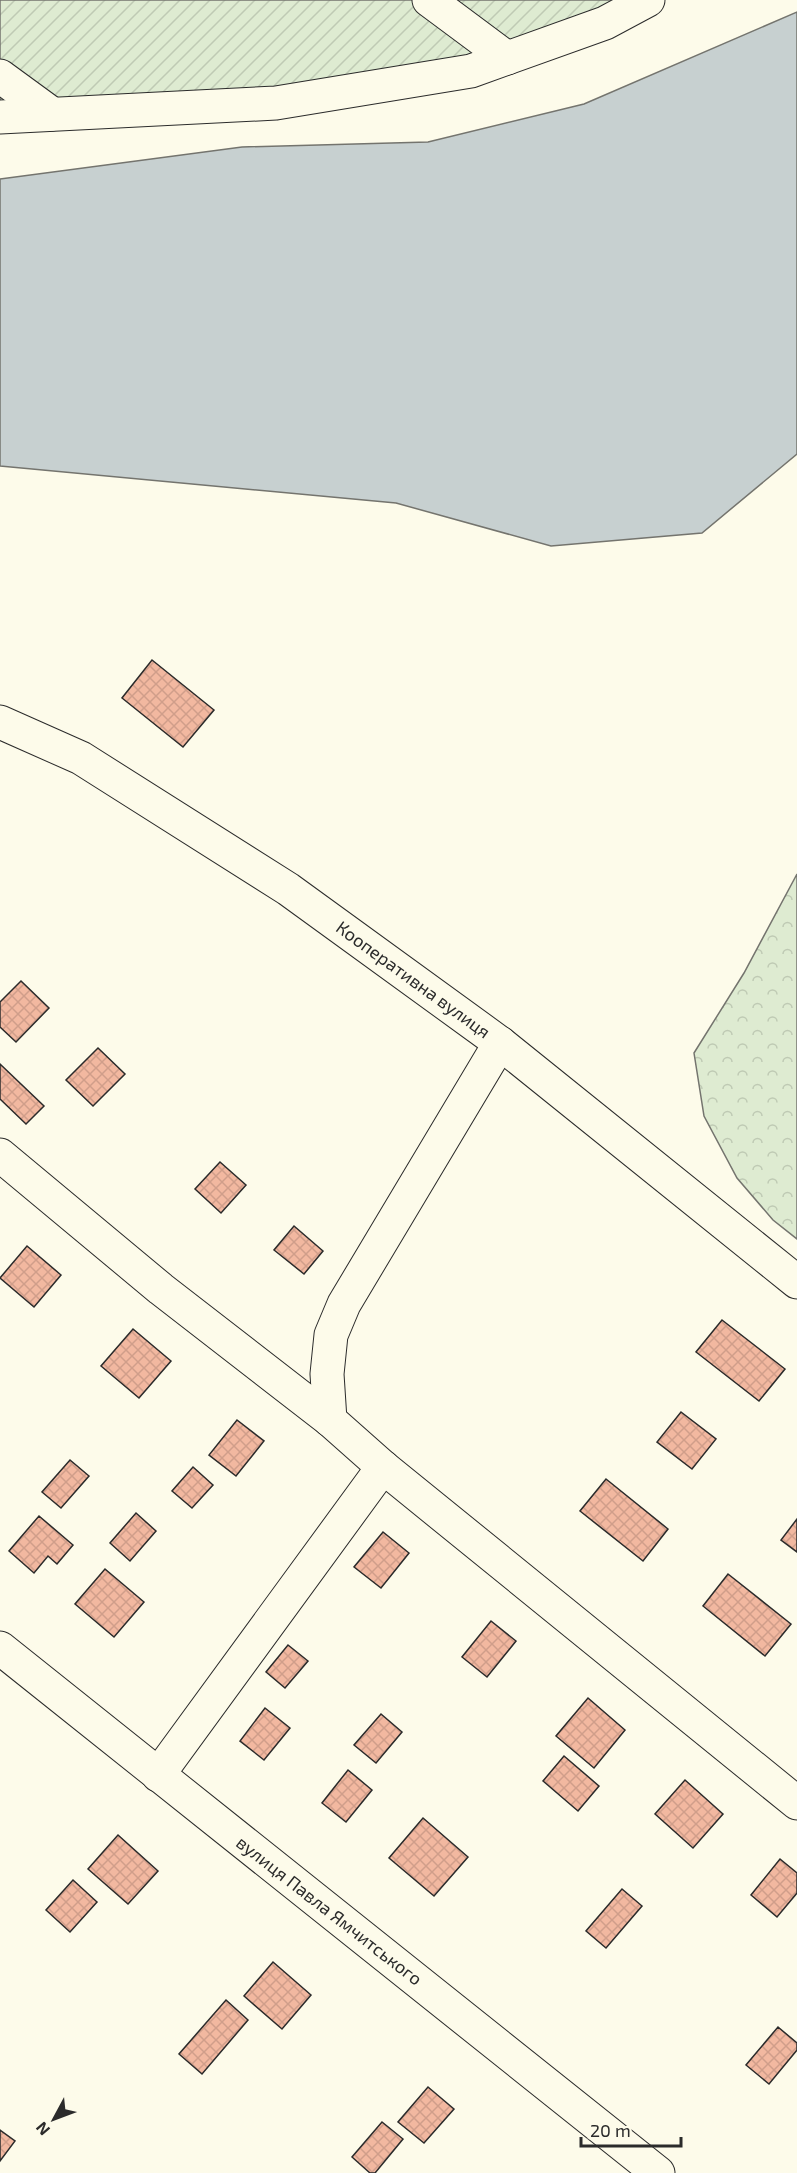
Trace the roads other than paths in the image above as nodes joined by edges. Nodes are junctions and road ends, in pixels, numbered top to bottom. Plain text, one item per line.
1 (429, 0) edge
2 (648, 0) edge
3 (507, 58) junction
4 (0, 76) edge
5 (52, 114) junction
6 (0, 117) edge
7 (0, 722) edge
8 (500, 1043) junction
9 (0, 1155) edge
10 (797, 1282) edge
11 (330, 1420) junction
12 (383, 1467) junction
13 (0, 1648) edge
14 (158, 1775) junction
15 (797, 1803) edge
16 (658, 2173) edge

1 - 3 street
2 - 3 street
3 - 5 street
4 - 5 street
5 - 6 street
7 - 8 street, Кооперативна вулиця
8 - 10 street, Кооперативна вулиця
8 - 11 street
9 - 11 street
11 - 12 street
12 - 14 street
12 - 15 street
13 - 14 street, вулиця Павла Ямчитського
14 - 16 street, вулиця Павла Ямчитського

